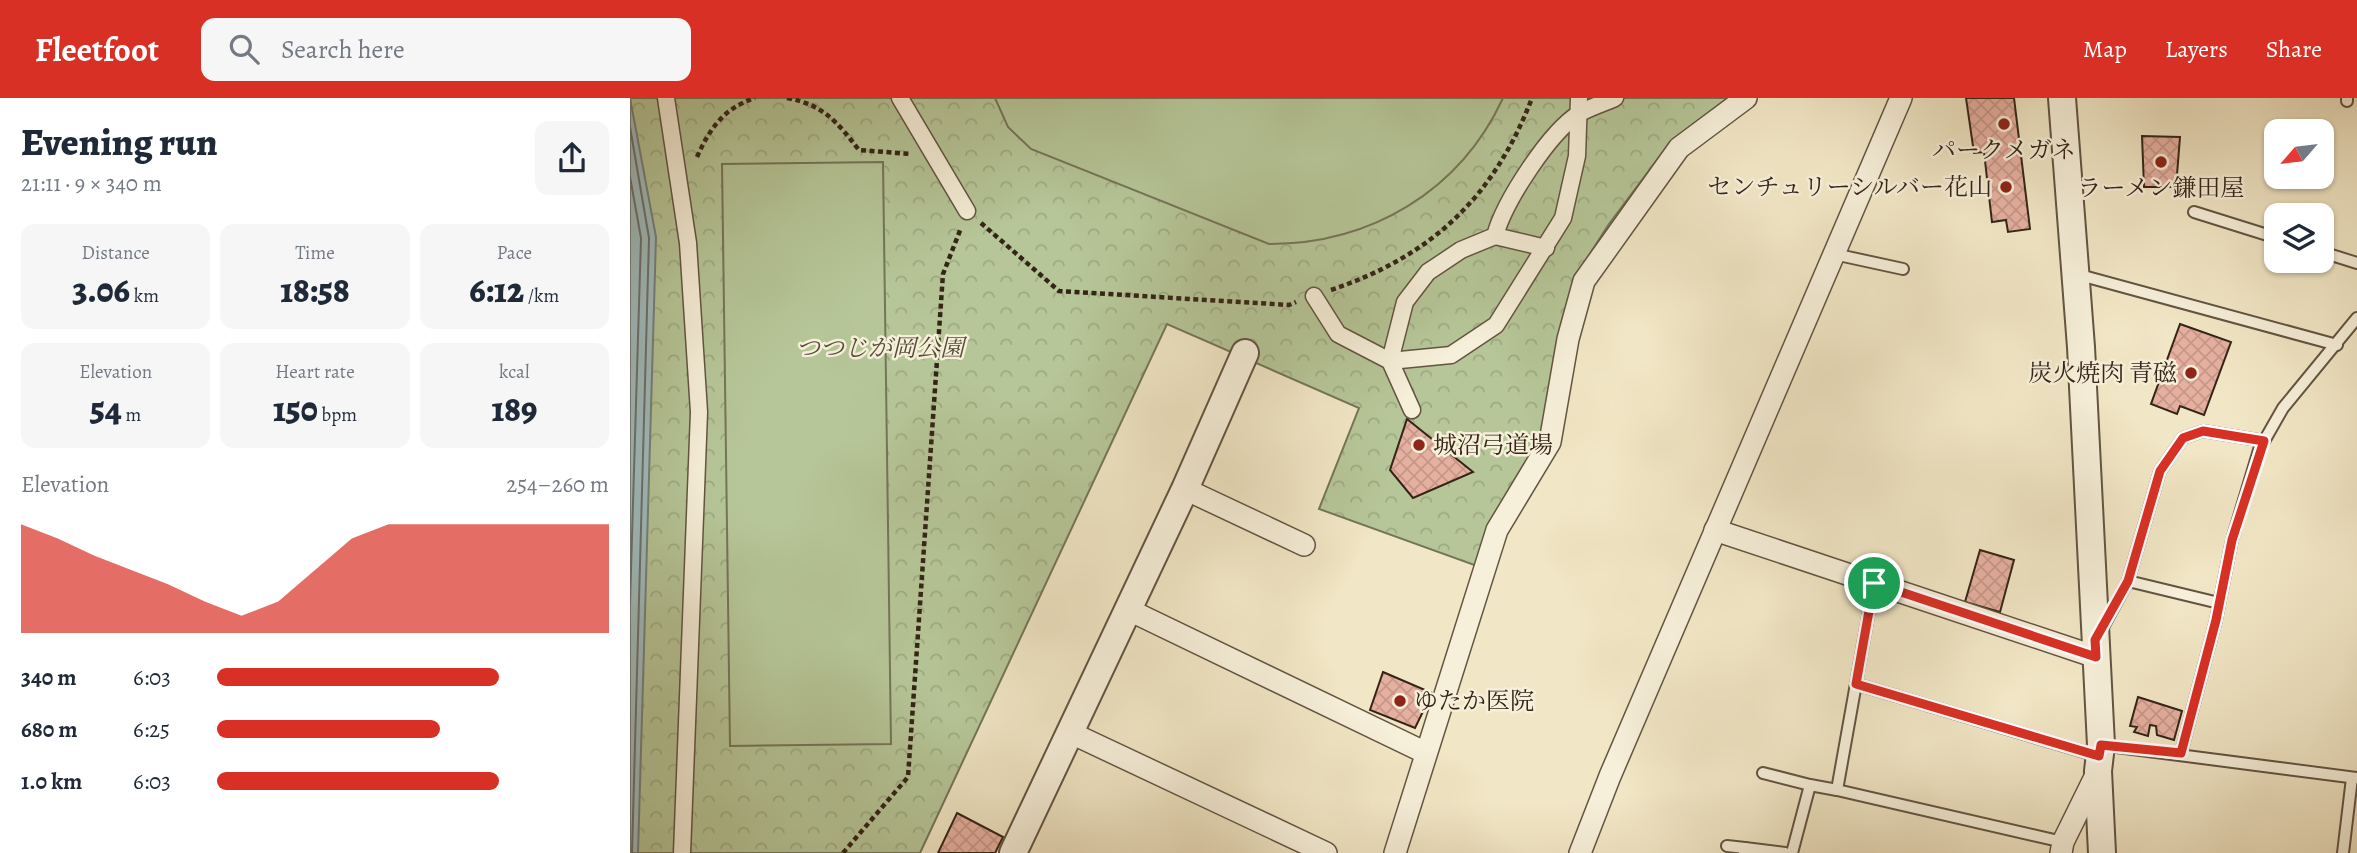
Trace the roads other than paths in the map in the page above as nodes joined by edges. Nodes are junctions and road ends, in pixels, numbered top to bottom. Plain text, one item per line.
1 (666, 98) edge
2 (900, 98) edge
3 (1615, 98) edge
4 (1746, 98) edge
5 (1901, 98) edge
6 (2062, 98) edge
7 (1579, 106) edge
8 (967, 211) road end
9 (2194, 212) dead end
10 (2264, 234) edge
11 (1495, 236) junction
12 (1546, 248) junction
13 (1834, 254) junction
14 (2334, 256) edge
15 (2357, 263) edge
16 (1903, 269) dead end
17 (2076, 274) junction
18 (1314, 296) dead end
19 (2357, 318) edge
20 (2337, 345) junction
21 (1245, 354) dead end
22 (1390, 361) junction
23 (1412, 410) dead end
24 (2264, 441) junction
25 (1185, 489) junction
26 (1715, 530) junction
27 (1304, 545) dead end
28 (2128, 581) junction
29 (1874, 583) junction
30 (2219, 603) junction
31 (1127, 609) junction
32 (2096, 649) junction
33 (1856, 684) junction
34 (1069, 732) junction
35 (1426, 753) junction
36 (2181, 753) junction
37 (2099, 757) junction
38 (1763, 773) dead end
39 (2355, 778) edge
40 (1810, 785) junction
41 (1837, 790) junction
42 (1727, 846) dead end
43 (2062, 848) edge
44 (1745, 851) edge
45 (1016, 852) edge
46 (682, 853) edge
47 (1326, 853) edge
48 (1395, 853) edge
49 (1580, 853) edge
50 (1785, 853) edge
51 (1792, 853) edge
52 (2102, 853) edge
53 (2343, 853) edge

1 - 46 street
2 - 8 street
3 - 7 street
4 - 35 street
5 - 13 street
6 - 17 street
7 - 11 street
7 - 12 street
9 - 10 lane
11 - 12 street
11 - 22 street
12 - 22 street
13 - 16 lane
13 - 26 street
14 - 15 lane
17 - 20 lane
17 - 32 street
18 - 22 street
19 - 20 lane
20 - 24 lane
21 - 25 street
22 - 23 street
24 - 28 lane
24 - 30 lane
25 - 27 street
25 - 31 street
26 - 29 street
26 - 49 street
28 - 30 lane
28 - 32 lane
29 - 32 street
29 - 33 lane
30 - 36 lane
31 - 34 street
31 - 35 street
32 - 37 street
33 - 37 lane
33 - 41 lane
34 - 45 street
34 - 47 street
35 - 48 street
36 - 37 lane
36 - 39 lane
37 - 43 street
37 - 52 street
38 - 40 lane
39 - 53 lane
40 - 41 lane
40 - 51 lane
41 - 43 lane
42 - 44 lane
44 - 50 lane

